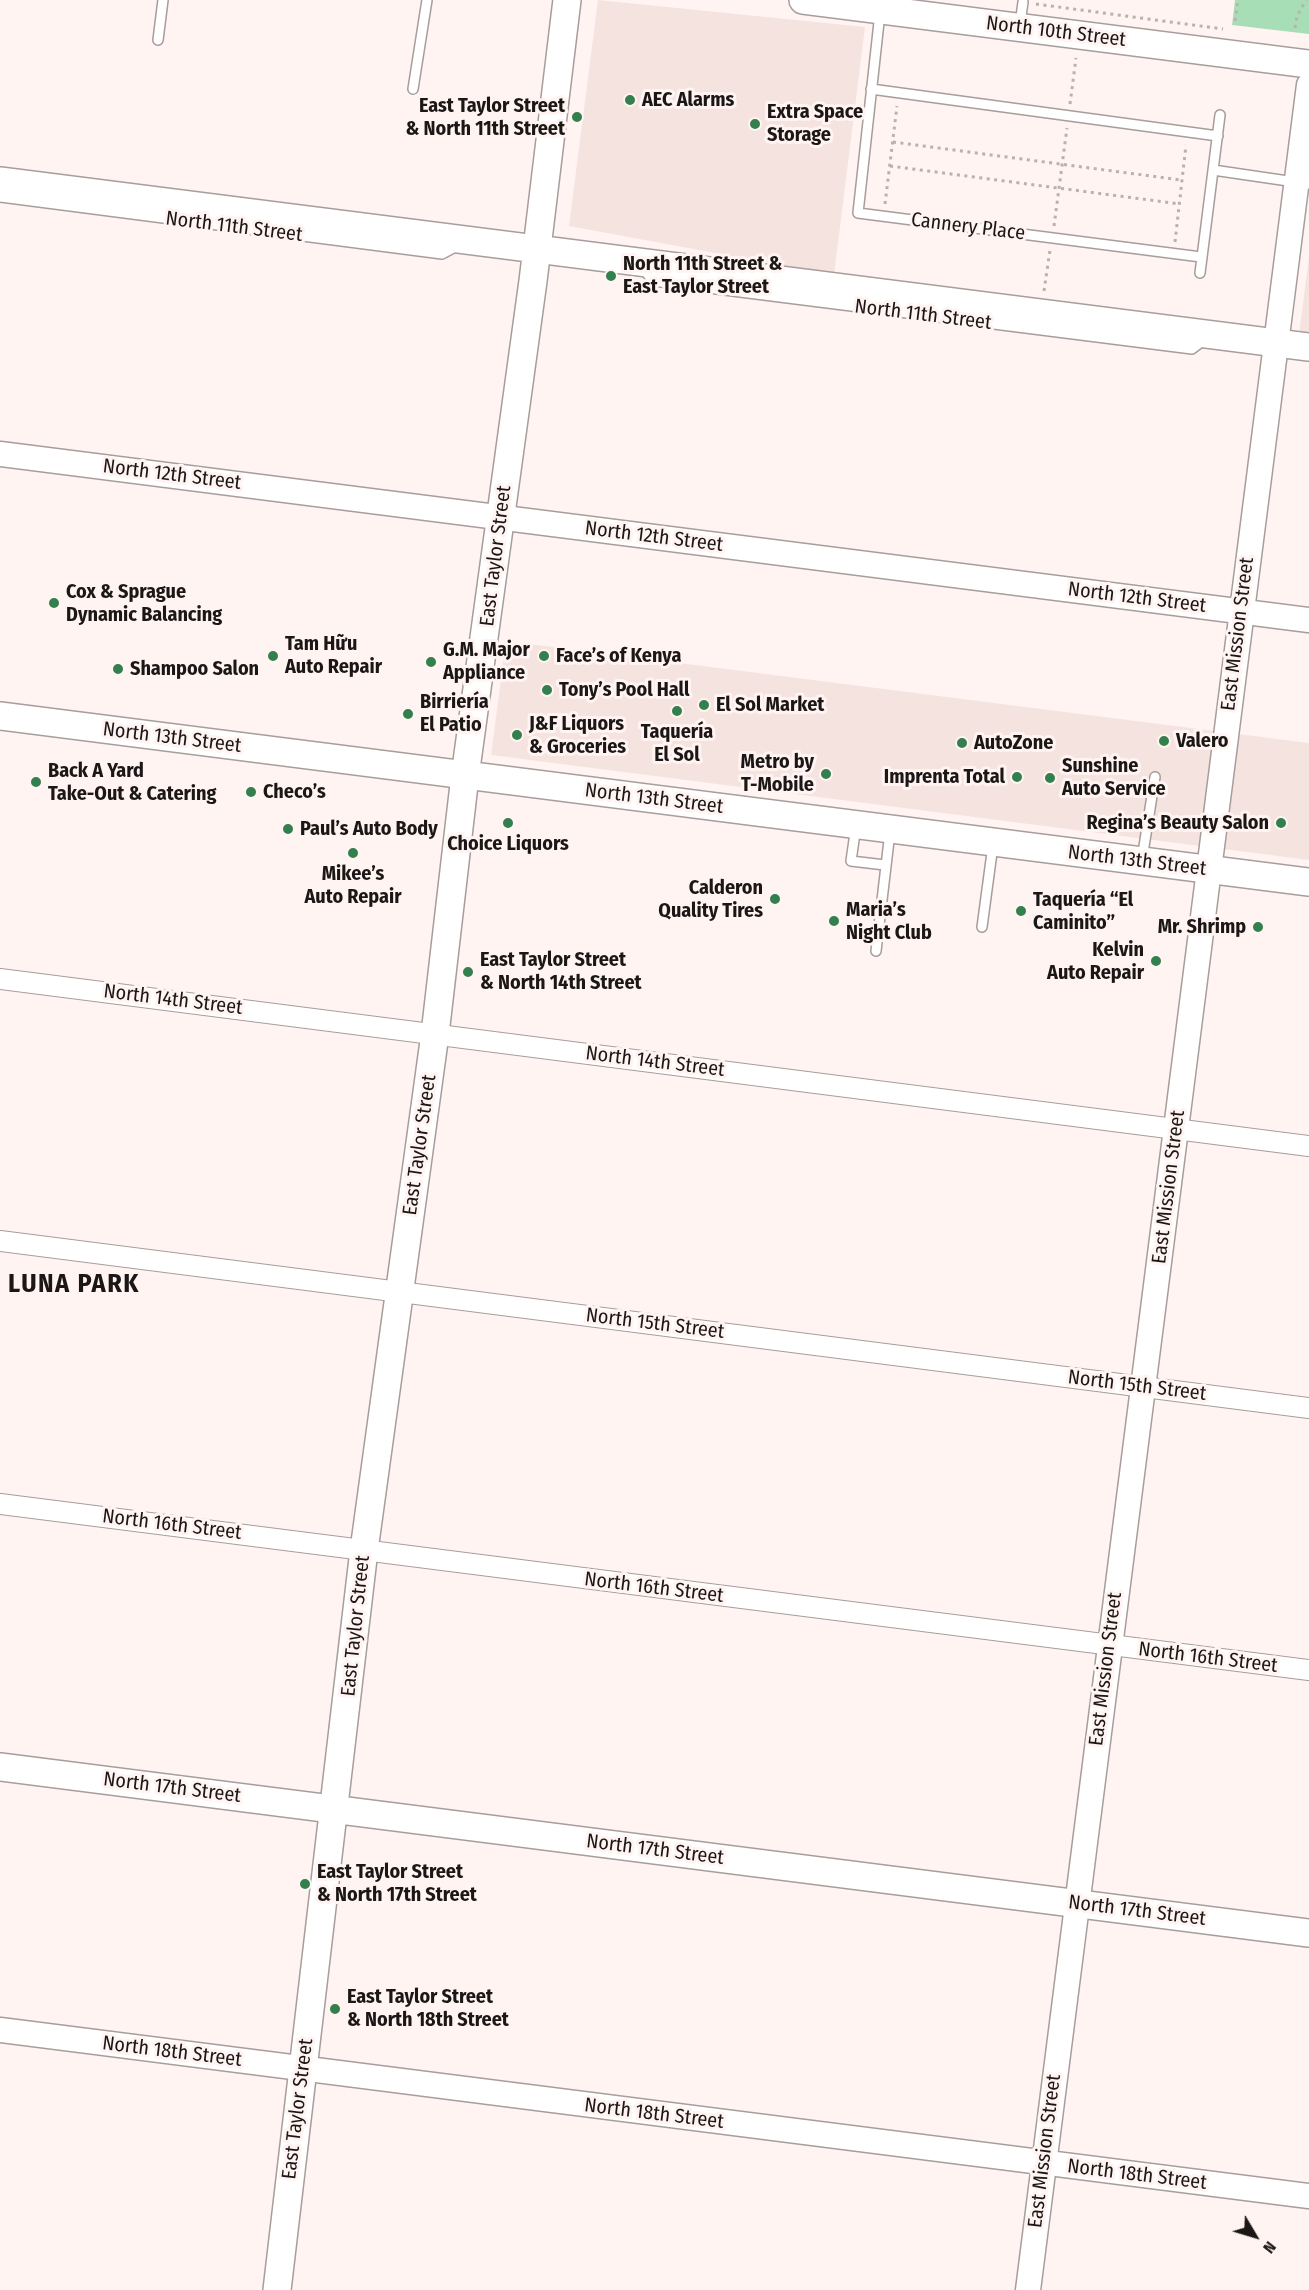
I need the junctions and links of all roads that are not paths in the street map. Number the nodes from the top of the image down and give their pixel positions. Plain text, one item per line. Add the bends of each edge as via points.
1 (163, 0) edge
2 (427, 0) edge
3 (567, 0) edge
4 (803, 0) edge
5 (880, 10) junction
6 (158, 40) dead end
7 (1309, 64) edge
8 (1309, 85) edge
9 (413, 89) dead end
10 (871, 89) junction
11 (1220, 115) dead end
12 (1307, 123) edge
13 (1218, 136) junction
14 (1213, 170) junction
15 (0, 181) edge
16 (1303, 183) edge
17 (0, 197) edge
18 (465, 241) junction
19 (537, 250) junction
20 (1201, 257) junction
21 (1200, 273) dead end
22 (1277, 342) junction
23 (1309, 347) edge
24 (0, 454) edge
25 (500, 518) junction
26 (1241, 611) junction
27 (1309, 620) edge
28 (0, 716) edge
29 (465, 776) junction
30 (1155, 777) dead end
31 (856, 825) junction
32 (891, 829) junction
33 (994, 843) junction
34 (1142, 861) junction
35 (885, 865) junction
36 (1209, 870) junction
37 (1309, 882) edge
38 (982, 927) dead end
39 (876, 951) dead end
40 (0, 979) edge
41 (435, 1034) junction
42 (1176, 1130) junction
43 (1309, 1146) edge
44 (0, 1241) edge
45 (400, 1291) junction
46 (1143, 1387) junction
47 (1309, 1408) edge
48 (0, 1504) edge
49 (364, 1550) junction
50 (1109, 1646) junction
51 (1309, 1670) edge
52 (0, 1767) edge
53 (333, 1809) junction
54 (1077, 1904) junction
55 (1309, 1934) edge
56 (0, 2030) edge
57 (303, 2069) junction
58 (1043, 2163) junction
59 (1309, 2196) edge
60 (277, 2290) edge
61 (1028, 2290) edge

1 - 6 lane
2 - 9 lane
3 - 19 main road, East Taylor Street
4 - 5 main road, North 10th Street
5 - 7 main road, North 10th Street via 1022,15
5 - 10 lane, Cannery Place
8 - 12 street, East Mission Street
10 - 13 lane
10 - 20 lane, Cannery Place via 858,213
11 - 13 lane
12 - 16 street, East Mission Street
13 - 14 lane
14 - 16 lane
14 - 20 lane
15 - 18 main road, North 11th Street
16 - 22 street, East Mission Street
17 - 18 lane, North 11th Street via 442,254
18 - 19 main road, North 11th Street
19 - 22 main road, North 11th Street
19 - 25 main road, East Taylor Street
20 - 21 lane
22 - 23 main road, North 11th Street
22 - 26 street, East Mission Street
24 - 25 street, North 12th Street
25 - 26 street, North 12th Street
25 - 29 main road, East Taylor Street
26 - 27 street, North 12th Street
26 - 36 street, East Mission Street
28 - 29 main road, North 13th Street
29 - 31 main road, North 13th Street
29 - 41 main road, East Taylor Street
30 - 34 lane
31 - 32 main road, North 13th Street
31 - 35 lane via 851,861
32 - 33 main road, North 13th Street
32 - 35 lane
33 - 34 main road, North 13th Street
33 - 38 lane
34 - 36 main road, North 13th Street
35 - 39 lane
36 - 37 main road, North 13th Street
36 - 42 street, East Mission Street
40 - 41 street, North 14th Street
41 - 42 street, North 14th Street
41 - 45 main road, East Taylor Street
42 - 43 street, North 14th Street
42 - 46 street, East Mission Street
44 - 45 street, North 15th Street
45 - 46 street, North 15th Street
45 - 49 main road, East Taylor Street
46 - 47 street, North 15th Street
46 - 50 street, East Mission Street
48 - 49 street, North 16th Street
49 - 50 street, North 16th Street
49 - 53 main road, East Taylor Street
50 - 51 street, North 16th Street
50 - 54 street, East Mission Street
52 - 53 main road, North 17th Street
53 - 54 main road, North 17th Street
53 - 57 main road, East Taylor Street
54 - 55 main road, North 17th Street
54 - 58 street, East Mission Street
56 - 57 street, North 18th Street
57 - 58 street, North 18th Street
57 - 60 main road, East Taylor Street
58 - 59 street, North 18th Street
58 - 61 street, East Mission Street

